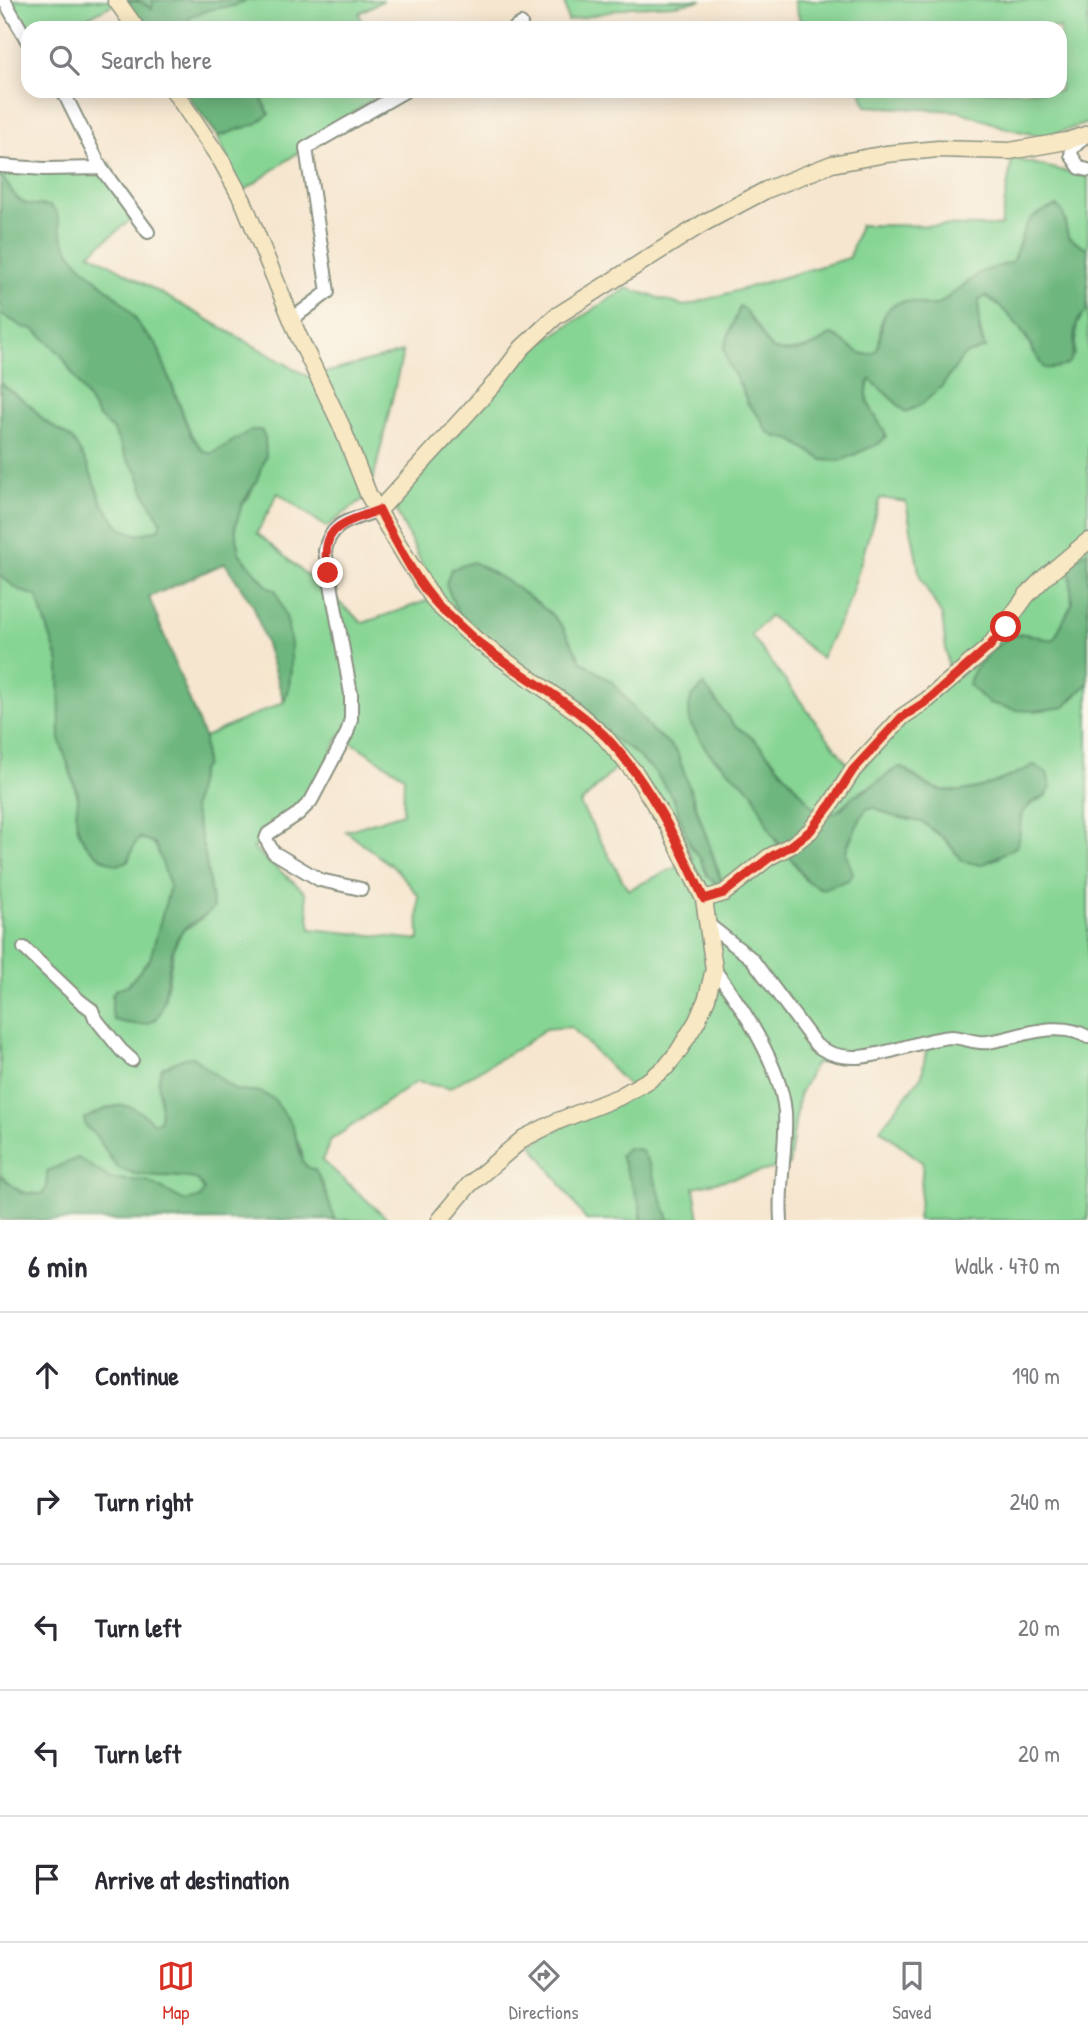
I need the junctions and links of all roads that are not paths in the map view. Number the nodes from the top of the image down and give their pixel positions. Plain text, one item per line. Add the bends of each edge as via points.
1 (4, 0) edge
2 (116, 0) edge
3 (131, 21) edge
4 (21, 30) edge
5 (66, 98) edge
6 (179, 98) edge
7 (393, 98) edge
8 (1088, 134) edge
9 (0, 166) edge
10 (101, 168) junction
11 (1088, 170) edge
12 (148, 232) dead end
13 (292, 319) junction
14 (379, 510) junction
15 (1088, 541) edge
16 (361, 889) dead end
17 (704, 899) junction
18 (709, 925) junction
19 (24, 948) dead end
20 (714, 969) junction
21 (1088, 1037) edge
22 (132, 1059) dead end
23 (440, 1220) edge
24 (781, 1220) edge

1 - 4 street
2 - 3 street
5 - 10 street
6 - 13 street via 243,201
7 - 13 street via 306,148 328,292
8 - 11 street via 1071,155 1080,168
8 - 14 street via 1010,151 938,149 832,164 712,218 555,317
9 - 10 street
10 - 12 street
13 - 14 street
14 - 16 street via 339,525 328,537 325,551 352,705 346,733 311,801 266,839 273,852 320,880
14 - 17 street via 437,604 475,639 584,718 636,774
15 - 17 street via 1027,595 989,647 902,717 853,770 810,831 724,893
17 - 18 street
18 - 20 street
18 - 21 street via 752,960 816,1045 827,1053 858,1057 934,1039 955,1037 984,1043 1054,1028
19 - 22 street via 92,1010
20 - 23 street via 697,1021 666,1067 619,1097 524,1138 469,1185
20 - 24 street via 751,1027 783,1095

